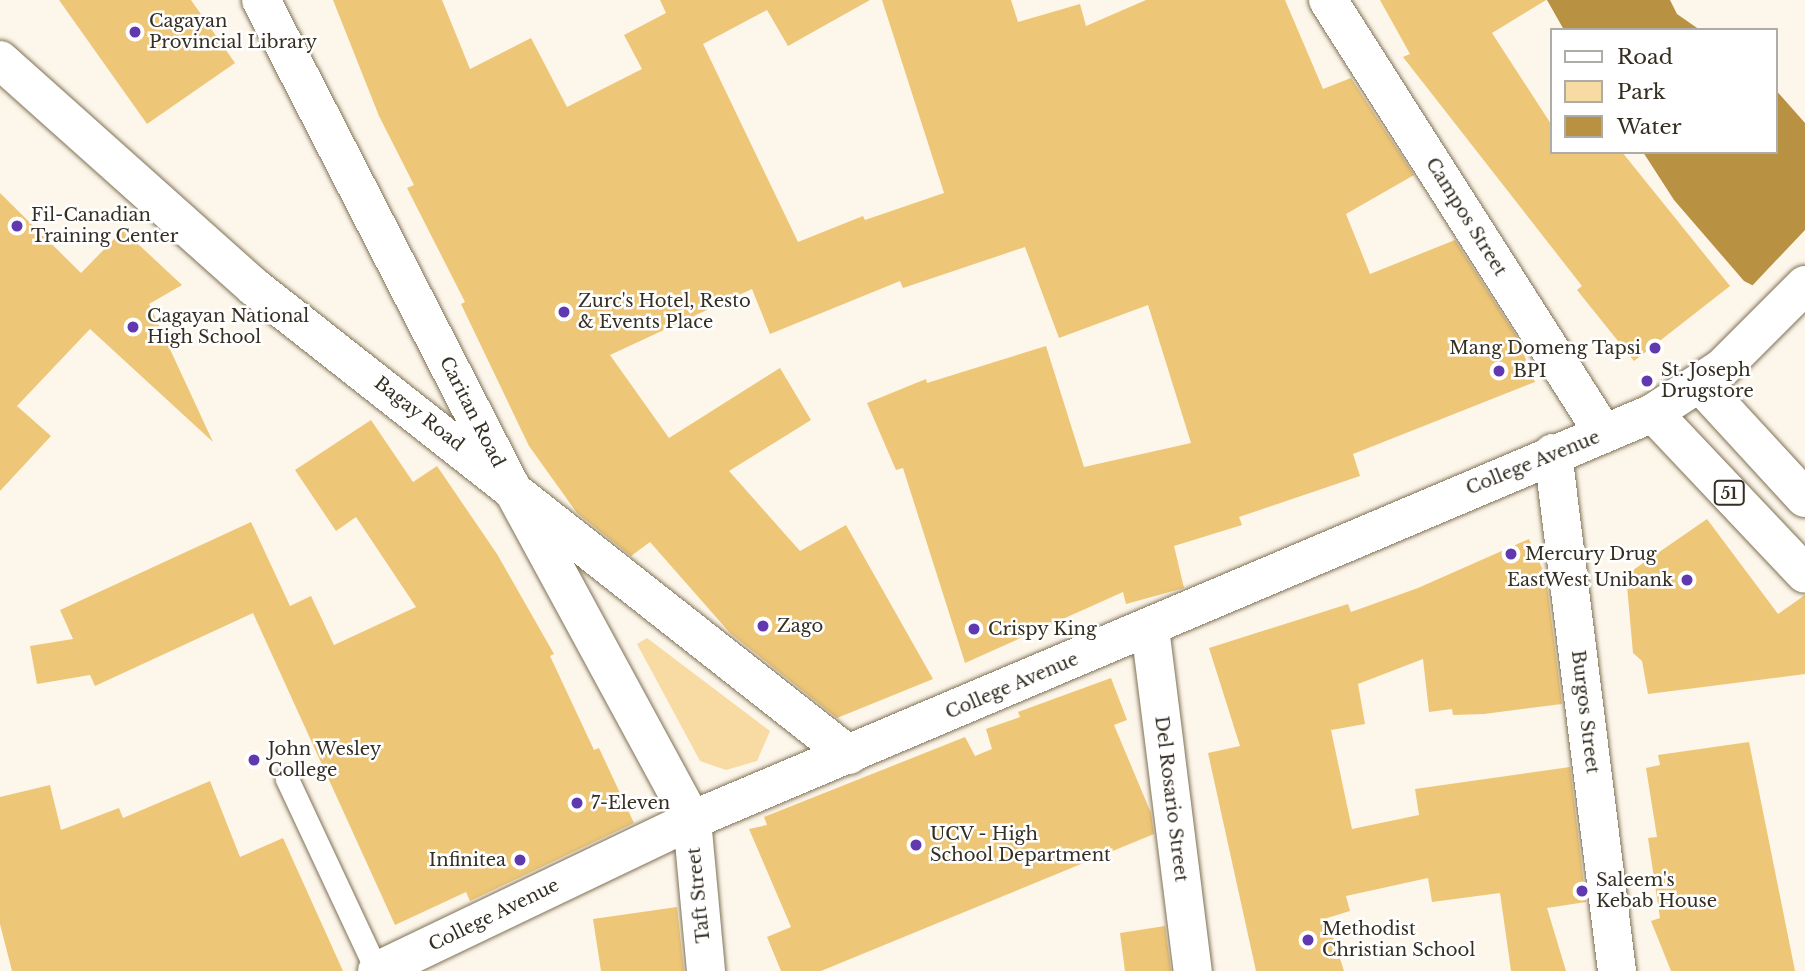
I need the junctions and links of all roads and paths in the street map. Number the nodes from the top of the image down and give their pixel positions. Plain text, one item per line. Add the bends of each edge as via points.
1 (261, 0) edge
2 (1328, 0) edge
3 (0, 60) edge
4 (1805, 285) edge
5 (1700, 384) junction
6 (1653, 413) junction
7 (1604, 434) junction
8 (1553, 453) junction
9 (510, 485) junction
10 (1805, 498) edge
11 (1805, 574) edge
12 (1150, 628) junction
13 (849, 755) junction
14 (287, 779) dead end
15 (692, 820) junction
16 (377, 971) edge
17 (706, 971) edge
18 (1193, 971) edge
19 (1617, 971) edge

1 - 9 main road, Caritan Road
2 - 7 main road, Campos Street
3 - 9 main road, Bagay Road via 254,287
4 - 5 main road, College Avenue via 1750,342
5 - 6 main road, College Avenue
5 - 10 main road
6 - 7 main road, College Avenue
6 - 11 main road, 51
7 - 8 main road, College Avenue
8 - 12 main road, College Avenue
8 - 19 main road, Burgos Street
9 - 13 main road, Bagay Road
9 - 15 main road, Caritan Road
12 - 13 main road, College Avenue
12 - 18 main road, Del Rosario Street
13 - 15 main road, College Avenue
14 - 16 lane
15 - 16 main road, College Avenue
15 - 17 main road, Taft Street

